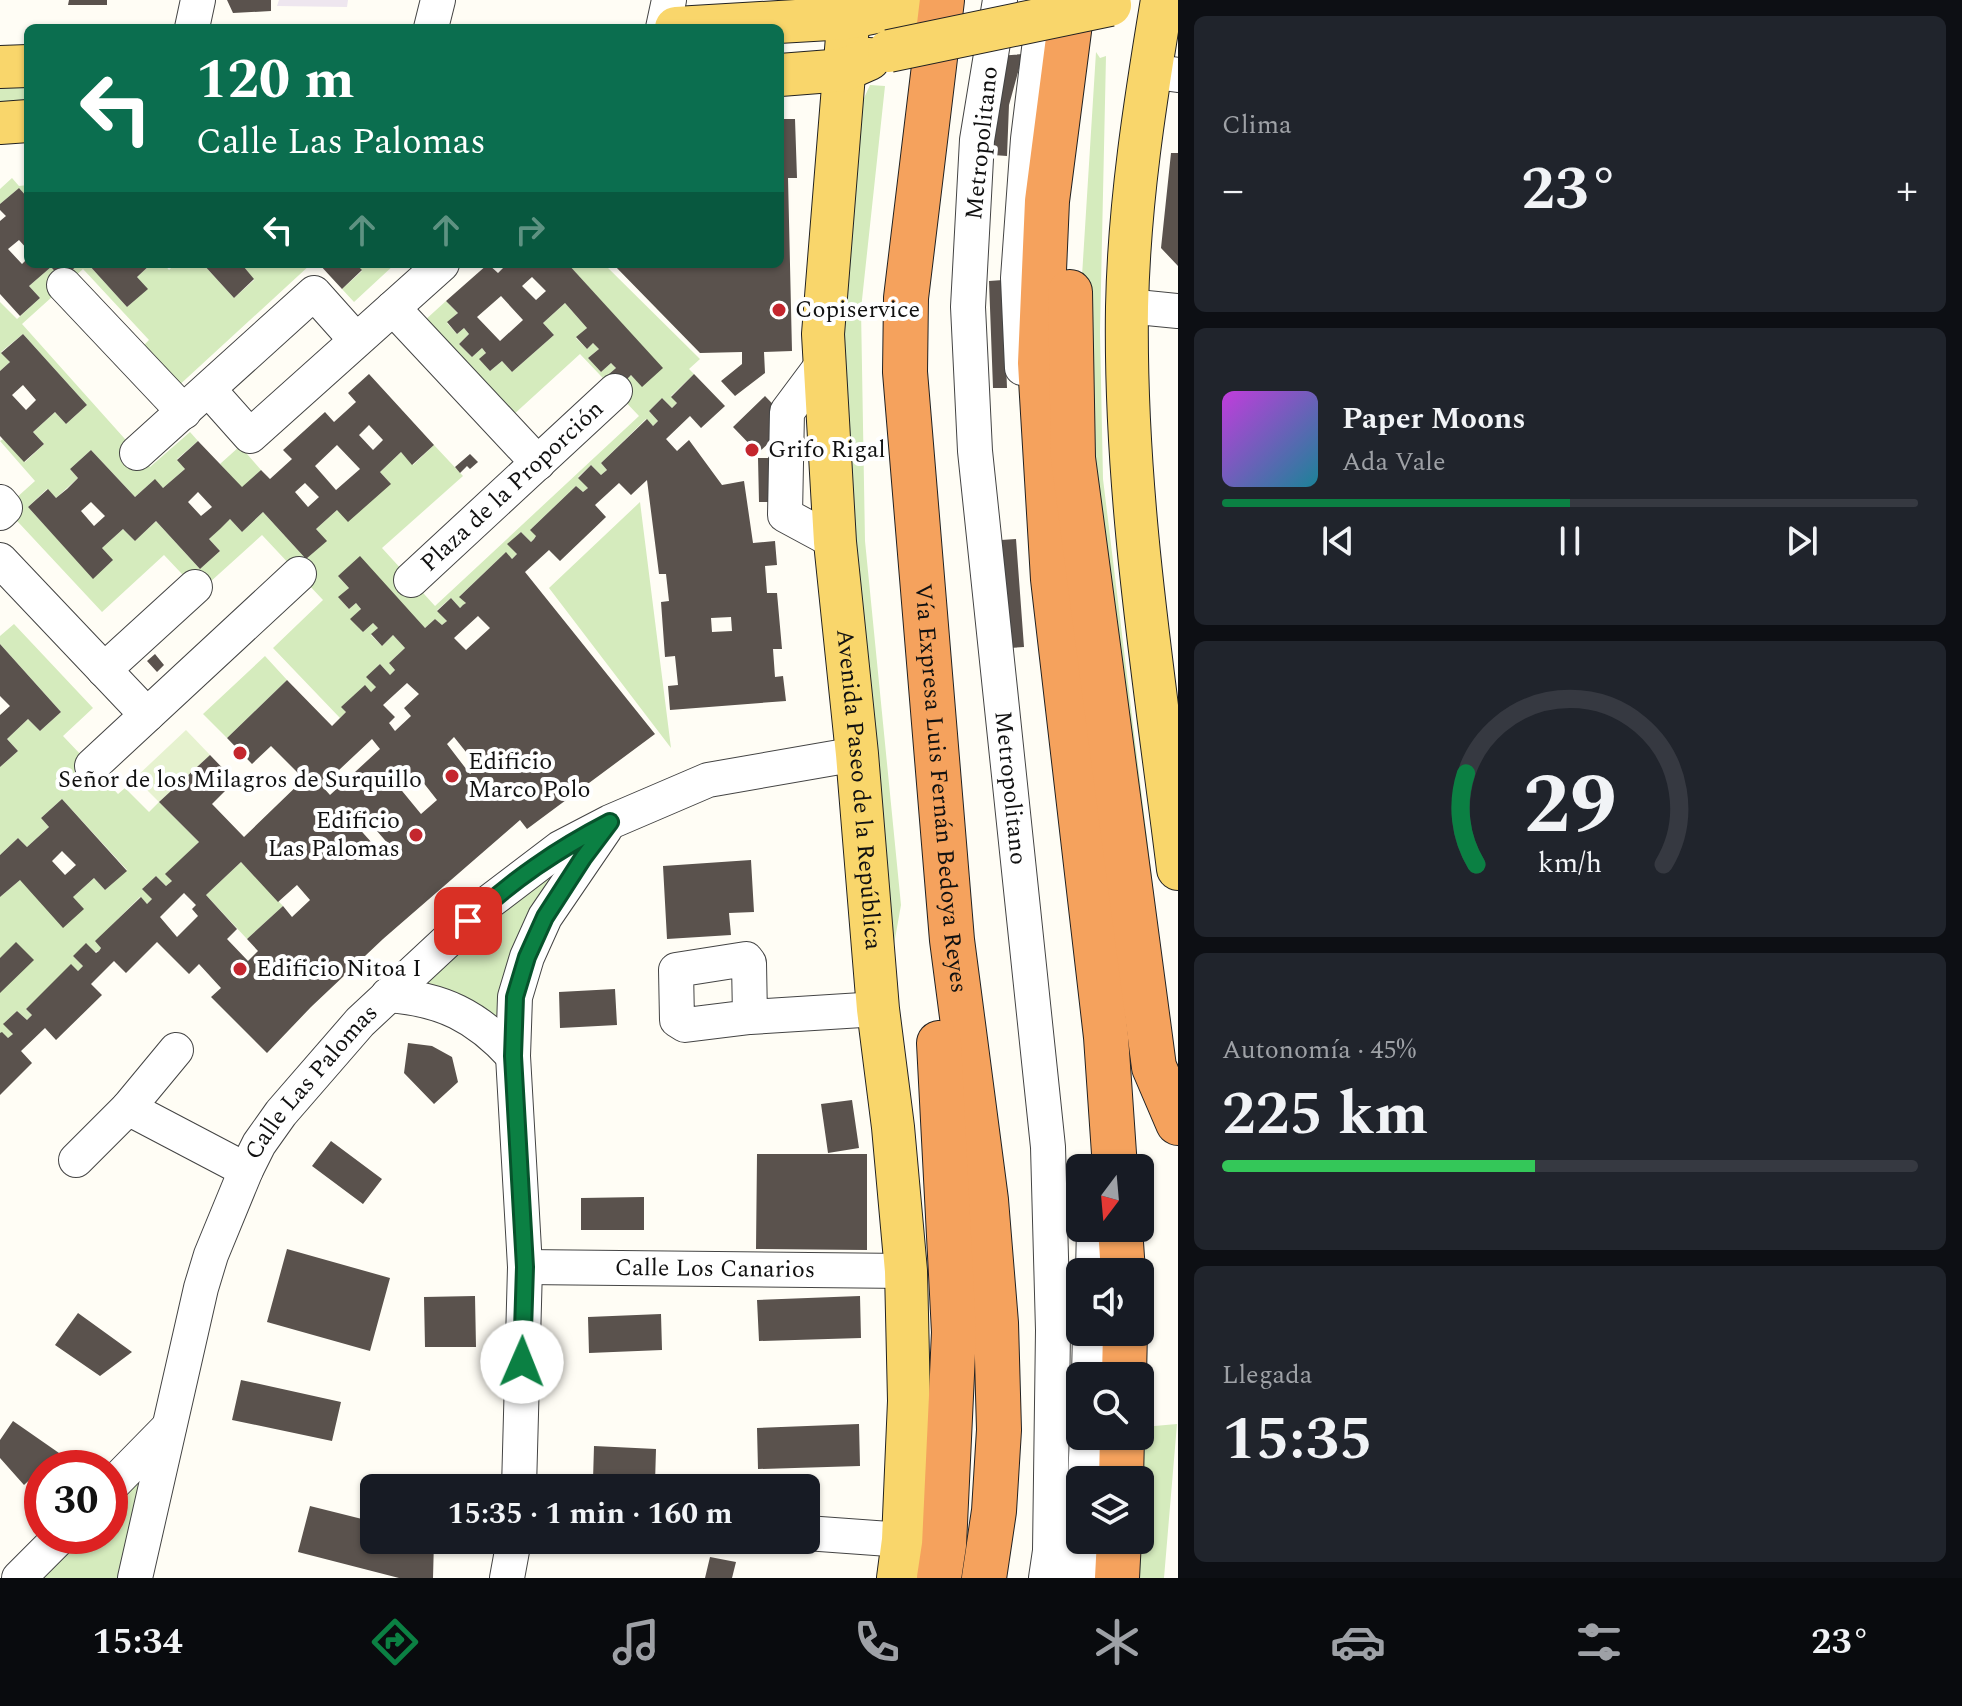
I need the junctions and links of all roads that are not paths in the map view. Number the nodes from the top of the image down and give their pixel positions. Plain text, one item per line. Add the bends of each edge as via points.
1 (198, 0) edge
2 (438, 0) edge
3 (669, 0) edge
4 (935, 0) edge
5 (942, 0) edge
6 (1000, 0) edge
7 (1045, 0) edge
8 (1162, 0) edge
9 (1102, 2) edge
10 (862, 9) edge
11 (193, 24) edge
12 (432, 24) edge
13 (664, 24) edge
14 (715, 24) edge
15 (24, 66) edge
16 (0, 67) edge
17 (844, 70) junction
18 (1164, 73) edge
19 (784, 75) edge
20 (24, 121) edge
21 (0, 123) edge
22 (1056, 136) junction
23 (438, 268) edge
24 (64, 285) dead end
25 (1127, 306) junction
26 (393, 308) junction
27 (1178, 311) edge
28 (356, 340) junction
29 (825, 361) junction
30 (615, 391) dead end
31 (196, 401) junction
32 (137, 453) dead end
33 (538, 463) junction
34 (0, 502) edge
35 (0, 513) edge
36 (835, 542) junction
37 (0, 560) edge
38 (299, 574) dead end
39 (411, 580) dead end
40 (195, 587) dead end
41 (104, 670) junction
42 (147, 715) junction
43 (857, 754) junction
44 (92, 766) dead end
45 (610, 822) junction
46 (944, 857) junction
47 (1178, 869) edge
48 (388, 995) junction
49 (878, 1009) junction
50 (750, 1017) dead end
51 (176, 1050) dead end
52 (513, 1056) junction
53 (128, 1108) junction
54 (1178, 1123) edge
55 (1096, 1154) edge
56 (1114, 1154) edge
57 (76, 1160) dead end
58 (246, 1170) junction
59 (525, 1267) junction
60 (906, 1271) junction
61 (169, 1427) junction
62 (128, 1469) edge
63 (519, 1474) edge
64 (820, 1537) edge
65 (43, 1554) edge
66 (511, 1554) edge
67 (1082, 1554) edge
68 (1118, 1554) edge
69 (901, 1559) edge
70 (19, 1578) edge
71 (135, 1578) edge
72 (507, 1578) edge
73 (939, 1578) edge
74 (984, 1578) edge
75 (1046, 1578) edge
76 (1079, 1578) edge
77 (1117, 1578) edge

1 - 11 street
2 - 12 street
3 - 13 street
4 - 10 main road
5 - 46 highway, Vía Expresa Luis Fernán Bedoya Reyes via 906,298 905,372
6 - 75 street, Metropolitano via 977,140 968,307 975,451 1048,1147 1053,1330
7 - 55 street, Metropolitano via 1028,139 1019,309 1039,645 1075,897
8 - 18 main road
9 - 17 main road, bridge via 889,51
9 - 22 highway
10 - 14 main road
10 - 17 main road, Avenida Paseo de la República
15 - 16 main road
17 - 19 main road
17 - 29 main road, Avenida Paseo de la República
18 - 25 main road via 1133,194
20 - 21 main road
22 - 54 highway via 1070,290 1073,458 1154,1067
22 - 56 highway via 1047,201 1041,379 1053,579 1106,1037
23 - 26 street
24 - 31 street
25 - 27 street
25 - 47 main road via 1135,518
26 - 28 street
26 - 33 street
28 - 31 street via 250,436
28 - 31 street via 314,293
29 - 36 main road, Avenida Paseo de la República
29 - 36 street via 787,412 785,515
30 - 33 street, Plaza de la Proporción
31 - 32 street
33 - 39 street, Plaza de la Proporción
34 - 35 street via 5,508
36 - 43 main road, Avenida Paseo de la República
37 - 41 street
38 - 42 street
40 - 41 street
41 - 42 street
42 - 44 street
43 - 45 street, Calle Las Palomas via 708,780
43 - 49 main road, Avenida Paseo de la República
45 - 48 street, Calle Las Palomas via 532,867
45 - 52 street via 536,935 515,997
46 - 73 highway via 937,1010 954,1332
46 - 74 highway, Vía Expresa Luis Fernán Bedoya Reyes via 996,1323 999,1430
48 - 52 street via 426,999 459,1012
48 - 58 street, Calle Las Palomas via 301,1088
49 - 50 street
49 - 60 main road, Avenida Paseo de la República
51 - 53 street
52 - 59 street
53 - 57 street
53 - 58 street
58 - 61 street, Calle Las Palomas via 201,1288
59 - 60 street, Calle Los Canarios
59 - 63 street
60 - 69 main road, Avenida Paseo de la República via 909,1401
61 - 62 street
61 - 71 street, Calle Las Palomas
64 - 69 street
65 - 70 street
66 - 72 street
67 - 76 street
68 - 77 highway

